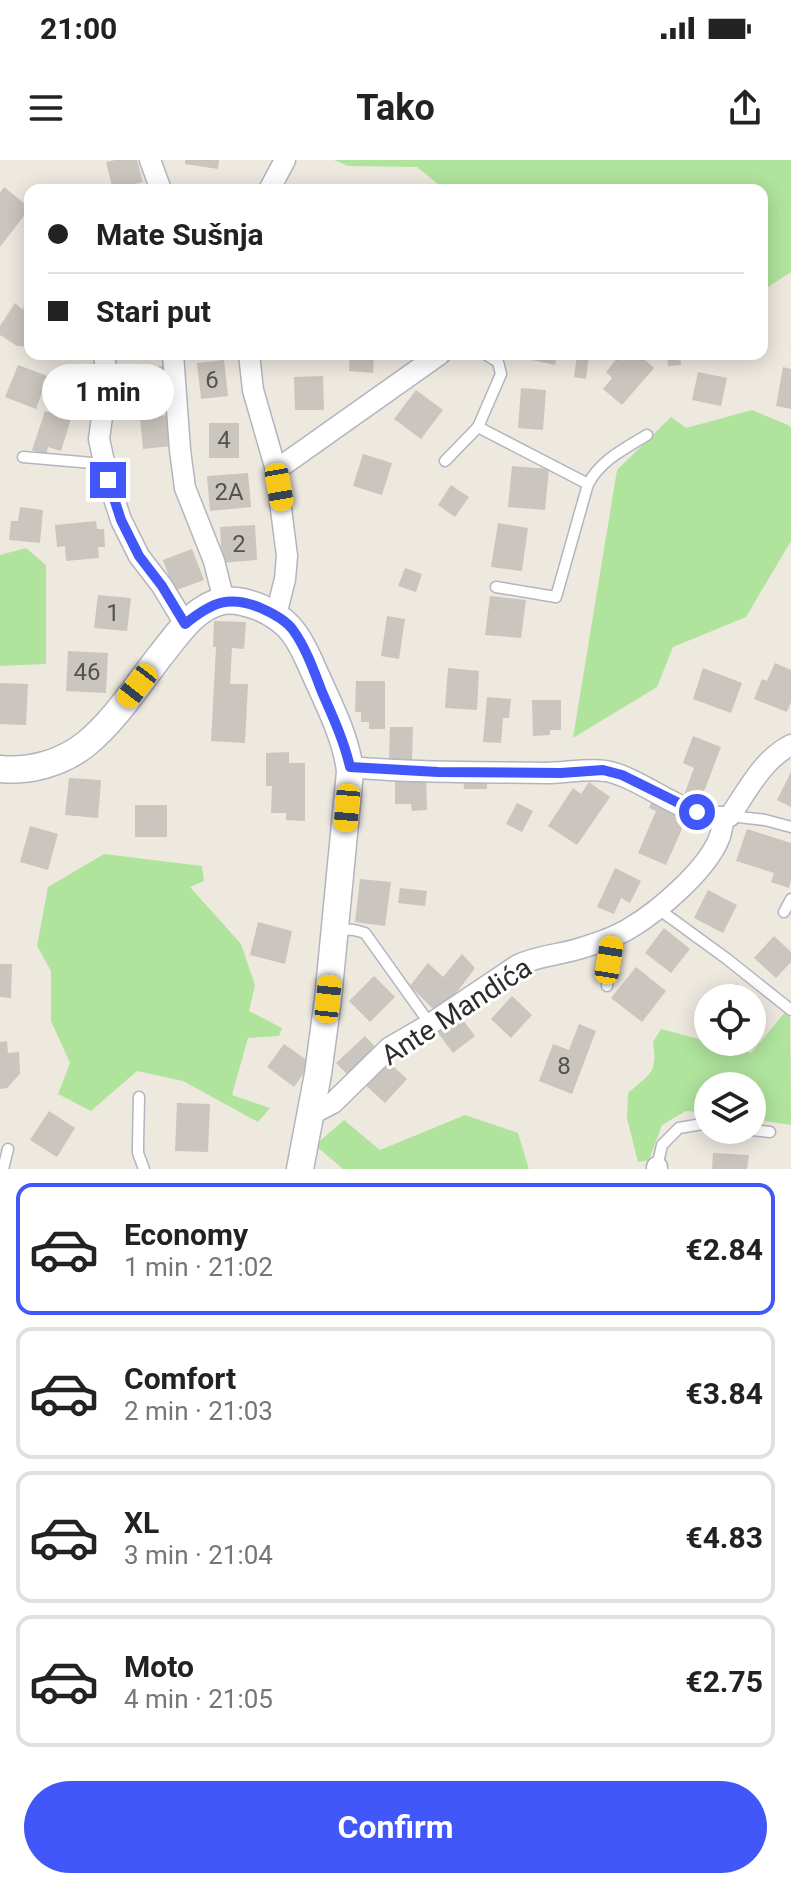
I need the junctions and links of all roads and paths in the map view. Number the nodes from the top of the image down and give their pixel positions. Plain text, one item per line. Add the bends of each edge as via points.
1 (150, 160) edge
2 (285, 160) edge
3 (159, 184) edge
4 (272, 184) edge
5 (105, 360) edge
6 (173, 360) edge
7 (250, 360) edge
8 (432, 360) edge
9 (495, 360) edge
10 (478, 427) junction
11 (647, 435) dead end
12 (23, 457) dead end
13 (445, 461) dead end
14 (104, 464) junction
15 (276, 470) junction
16 (588, 484) junction
17 (496, 587) dead end
18 (224, 601) junction
19 (276, 615) junction
20 (185, 624) junction
21 (791, 745) edge
22 (350, 767) junction
23 (0, 769) edge
24 (727, 817) junction
25 (791, 827) edge
26 (791, 899) edge
27 (657, 908) junction
28 (784, 912) dead end
29 (335, 929) junction
30 (612, 937) junction
31 (607, 986) dead end
32 (791, 1010) edge
33 (430, 1024) junction
34 (139, 1097) dead end
35 (310, 1115) junction
36 (694, 1125) edge
37 (766, 1132) edge
38 (770, 1132) dead end
39 (8, 1149) dead end
40 (657, 1168) edge
41 (3, 1169) edge
42 (144, 1169) edge
43 (300, 1169) edge

1 - 3 street
2 - 4 street
5 - 14 street via 99,439
6 - 18 street via 185,488
7 - 15 street
8 - 15 street
9 - 10 lane via 501,374
10 - 13 lane
10 - 16 lane
11 - 16 lane via 611,457
12 - 14 lane
14 - 20 street via 121,520 139,556
15 - 19 street via 287,556
16 - 17 lane via 556,597
18 - 19 street via 241,601
18 - 20 street
19 - 22 street via 302,646
20 - 23 street via 84,746 31,769
21 - 24 street, Ante Mandića via 757,774
22 - 24 street via 603,770 697,812
22 - 29 street
24 - 25 lane
24 - 27 street, Ante Mandića via 700,869
26 - 28 lane
27 - 30 street, Ante Mandića
27 - 32 lane
29 - 33 lane via 365,933
29 - 35 street
30 - 31 lane
30 - 33 street, Ante Mandića via 518,965
33 - 35 street, Ante Mandića via 389,1048 333,1103
34 - 42 lane via 138,1153
35 - 43 street
36 - 40 lane via 679,1128 662,1145
37 - 38 lane
39 - 41 lane

